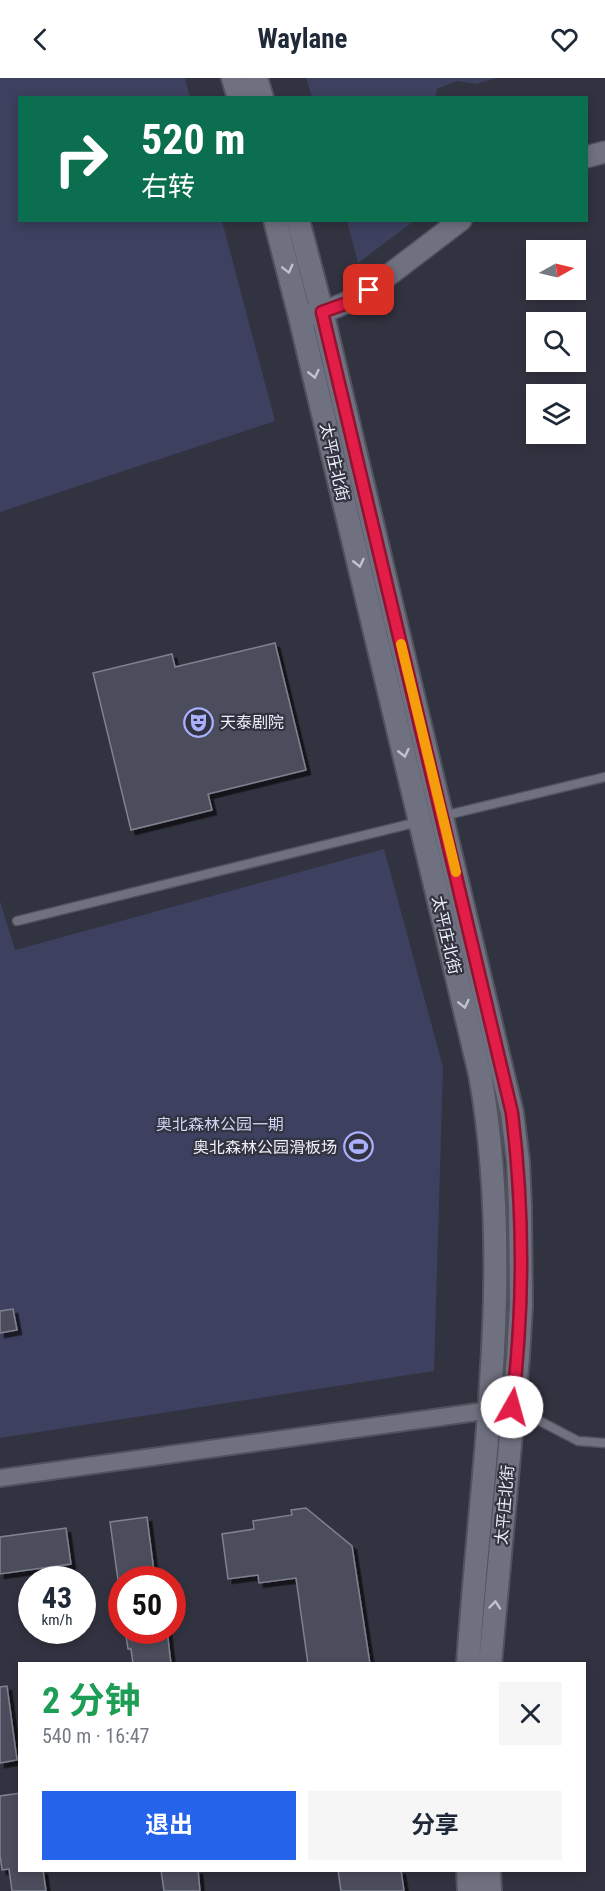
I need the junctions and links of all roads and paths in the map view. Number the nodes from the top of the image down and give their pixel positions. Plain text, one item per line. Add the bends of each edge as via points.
1 (233, 78) edge
2 (256, 78) edge
3 (238, 96) edge
4 (261, 96) edge
5 (605, 152) edge
6 (588, 156) edge
7 (276, 222) edge
8 (298, 222) edge
9 (458, 222) edge
10 (311, 314) junction
11 (605, 777) edge
12 (442, 816) junction
13 (420, 822) junction
14 (17, 921) dead end
15 (512, 1407) junction
16 (489, 1410) junction
17 (605, 1443) edge
18 (0, 1478) edge
19 (468, 1662) edge
20 (490, 1662) edge
21 (468, 1872) edge
22 (489, 1872) edge
23 (469, 1891) edge
24 (490, 1891) edge

1 - 3 main road
2 - 4 main road
5 - 6 street
7 -> 10 main road, 太平庄北街
8 - 10 main road, 太平庄北街
9 - 10 street via 360,297
10 - 12 main road, 太平庄北街
10 -> 13 main road, 太平庄北街
11 - 12 lane
12 - 13 lane
12 - 15 main road, 太平庄北街 via 501,1064 518,1161 522,1252
13 - 14 lane
13 -> 16 main road, 太平庄北街 via 488,1116 496,1240
15 - 16 street
15 - 17 lane via 578,1441
20 -> 15 main road, 太平庄北街
16 - 18 street
16 - 19 main road, 太平庄北街
21 - 23 main road
22 - 24 main road

